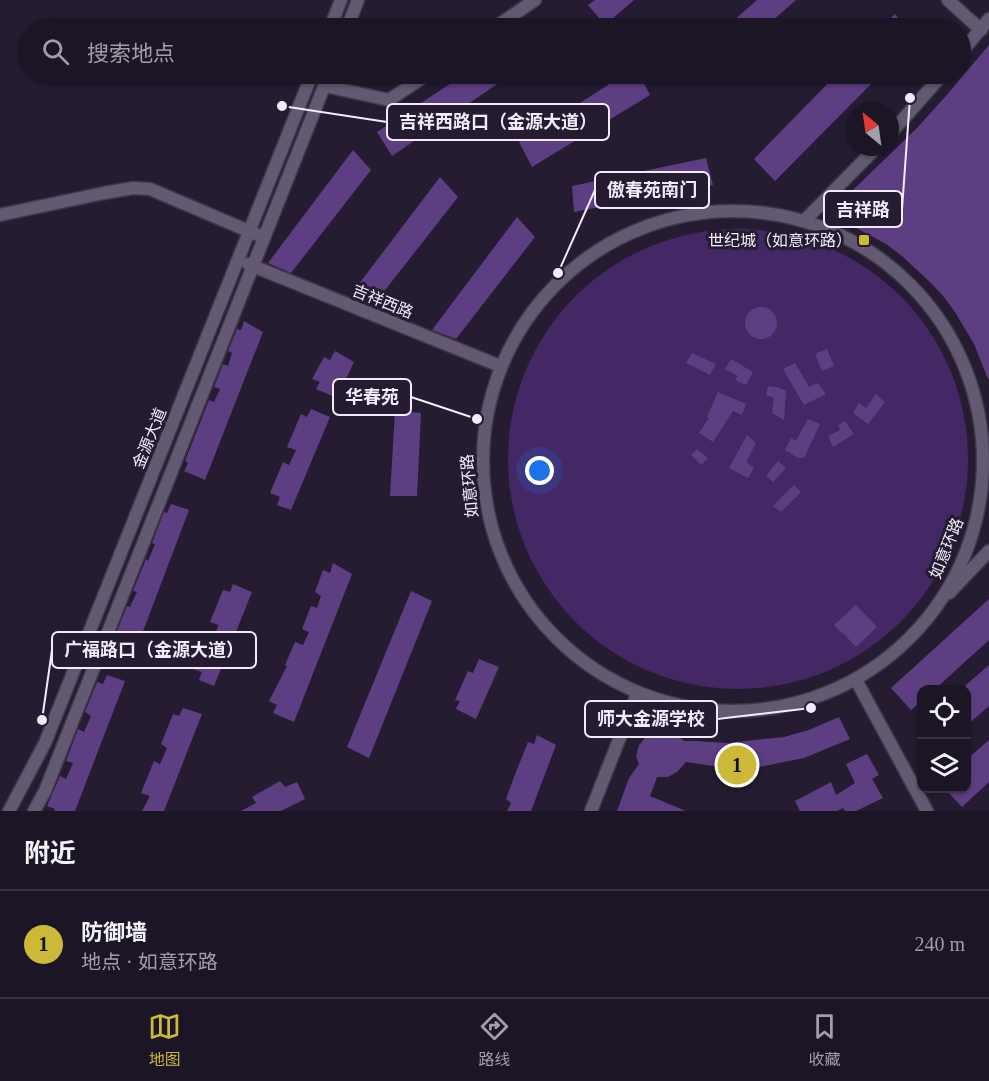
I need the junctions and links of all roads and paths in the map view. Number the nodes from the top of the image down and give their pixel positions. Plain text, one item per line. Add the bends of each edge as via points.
1 (341, 0) edge
2 (358, 0) edge
3 (535, 0) edge
4 (948, 0) edge
5 (334, 18) edge
6 (351, 18) edge
7 (509, 18) edge
8 (968, 18) edge
9 (989, 20) edge
10 (971, 21) edge
11 (981, 30) junction
12 (971, 41) edge
13 (308, 84) edge
14 (325, 84) edge
15 (339, 84) edge
16 (413, 84) edge
17 (934, 84) edge
18 (899, 124) edge
19 (868, 156) edge
20 (0, 215) edge
21 (805, 220) junction
22 (250, 232) junction
23 (264, 238) junction
24 (239, 260) junction
25 (253, 266) junction
26 (500, 366) junction
27 (978, 416) junction
28 (989, 430) edge
29 (989, 550) edge
30 (942, 600) junction
31 (856, 680) junction
32 (637, 694) junction
33 (9, 811) edge
34 (34, 811) edge
35 (591, 811) edge
36 (927, 811) edge

1 - 5 street
2 - 6 street
3 - 7 street
4 - 8 street
9 - 11 street
10 - 11 street
11 - 12 street
13 - 22 street, 金源大道
14 - 23 street, 金源大道
15 - 16 street via 389,100
17 - 18 street
19 - 21 street
20 - 22 street via 104,193 150,189
21 - 26 street, 如意环路 via 732,210 659,221 593,253 538,303
21 - 27 street, 如意环路 via 876,254 933,307 970,375
22 - 23 street
22 - 24 street, 金源大道
23 - 25 street, 金源大道
24 - 25 street, 吉祥西路
24 - 33 street, 金源大道 via 45,742
25 - 26 street, 吉祥西路
25 - 34 street, 金源大道
26 - 32 street, 如意环路 via 482,442 488,521 518,594 570,653
27 - 28 street
27 - 30 street, 如意环路 via 985,452 975,530
29 - 30 street
30 - 31 street, 如意环路 via 902,647
31 - 32 street, 如意环路 via 782,707 709,711
31 - 36 street
32 - 35 street

